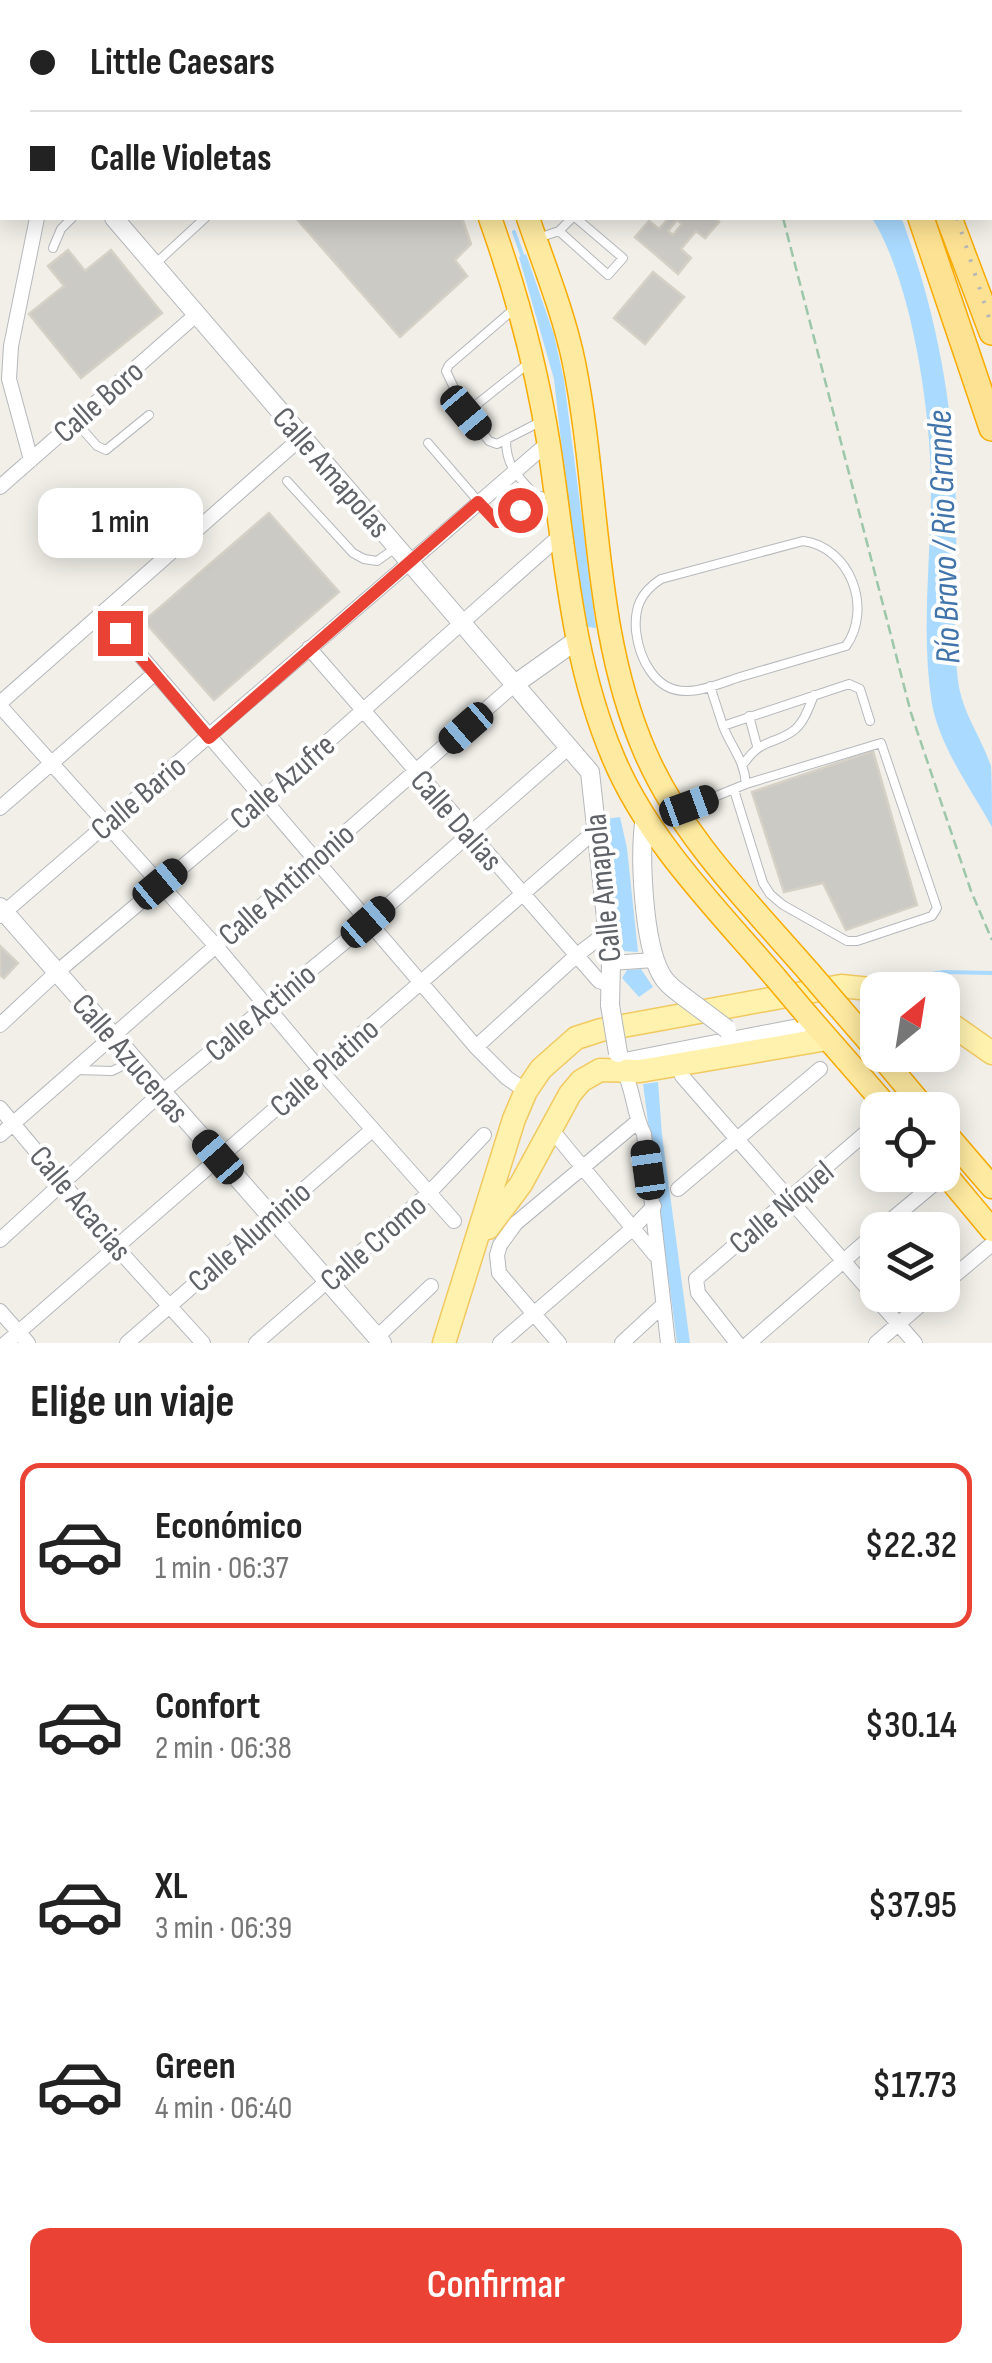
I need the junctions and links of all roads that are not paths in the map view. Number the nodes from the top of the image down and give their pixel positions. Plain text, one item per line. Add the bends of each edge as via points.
1 (38, 220) edge
2 (70, 220) edge
3 (116, 220) edge
4 (203, 220) edge
5 (493, 220) edge
6 (572, 220) edge
7 (576, 220) edge
8 (922, 220) edge
9 (950, 220) edge
10 (559, 231) junction
11 (521, 239) edge
12 (53, 248) dead end
13 (154, 265) junction
14 (518, 306) junction
15 (197, 314) junction
16 (992, 332) edge
17 (530, 362) junction
18 (466, 413) junction
19 (149, 415) dead end
20 (75, 420) junction
21 (992, 428) edge
22 (546, 432) junction
23 (302, 436) junction
24 (506, 441) junction
25 (428, 444) dead end
26 (31, 460) junction
27 (513, 472) junction
28 (286, 481) dead end
29 (0, 487) edge
30 (546, 495) junction
31 (478, 502) junction
32 (561, 535) junction
33 (403, 554) junction
34 (103, 612) junction
35 (463, 624) junction
36 (577, 640) junction
37 (310, 648) junction
38 (154, 674) junction
39 (516, 684) junction
40 (710, 686) junction
41 (624, 695) junction
42 (814, 695) junction
43 (0, 704) edge
44 (364, 710) junction
45 (750, 716) junction
46 (870, 721) dead end
47 (723, 726) junction
48 (209, 738) junction
49 (756, 746) junction
50 (569, 748) junction
51 (614, 760) junction
52 (744, 762) junction
53 (52, 763) junction
54 (416, 772) junction
55 (590, 772) junction
56 (746, 784) junction
57 (734, 790) junction
58 (262, 799) junction
59 (0, 808) edge
60 (678, 812) junction
61 (645, 818) junction
62 (106, 823) junction
63 (469, 834) junction
64 (597, 835) junction
65 (315, 861) junction
66 (160, 884) junction
67 (523, 895) junction
68 (2, 912) edge
69 (368, 922) junction
70 (607, 932) junction
71 (215, 945) junction
72 (576, 955) junction
73 (649, 961) junction
74 (616, 962) junction
75 (56, 972) junction
76 (422, 983) junction
77 (611, 984) junction
78 (860, 986) edge
79 (266, 1007) junction
80 (0, 1026) edge
81 (816, 1026) junction
82 (960, 1031) edge
83 (860, 1032) edge
84 (113, 1036) junction
85 (734, 1041) junction
86 (476, 1047) junction
87 (992, 1053) edge
88 (134, 1061) junction
89 (620, 1061) junction
90 (680, 1064) junction
91 (76, 1070) junction
92 (820, 1070) dead end
93 (320, 1071) junction
94 (894, 1072) edge
95 (526, 1091) junction
96 (162, 1092) junction
97 (874, 1092) edge
98 (911, 1092) edge
99 (0, 1108) edge
100 (637, 1122) junction
101 (14, 1124) junction
102 (372, 1130) junction
103 (551, 1130) junction
104 (0, 1135) edge
105 (484, 1135) dead end
106 (736, 1139) junction
107 (860, 1139) edge
108 (960, 1150) edge
109 (218, 1157) junction
110 (582, 1166) junction
111 (63, 1184) junction
112 (992, 1187) edge
113 (678, 1189) dead end
114 (960, 1191) edge
115 (922, 1192) edge
116 (428, 1194) junction
117 (790, 1200) junction
118 (654, 1206) junction
119 (899, 1212) edge
120 (271, 1217) junction
121 (454, 1221) dead end
122 (632, 1229) junction
123 (992, 1230) edge
124 (480, 1239) junction
125 (0, 1240) edge
126 (992, 1244) edge
127 (860, 1246) edge
128 (116, 1247) junction
129 (655, 1255) junction
130 (842, 1261) junction
131 (960, 1271) edge
132 (328, 1282) junction
133 (432, 1286) dead end
134 (170, 1304) junction
135 (662, 1307) junction
136 (0, 1311) edge
137 (912, 1312) edge
138 (536, 1314) junction
139 (898, 1324) junction
140 (23, 1338) edge
141 (379, 1340) edge
142 (6, 1343) edge
143 (127, 1343) edge
144 (203, 1343) edge
145 (256, 1343) edge
146 (444, 1343) edge
147 (500, 1343) edge
148 (559, 1343) edge
149 (622, 1343) edge
150 (668, 1343) edge
151 (737, 1343) edge
152 (749, 1343) edge
153 (876, 1343) edge
154 (915, 1343) edge

1 - 26 street via 9,379
2 - 12 lane
3 - 13 street, Calle Amapolas
4 - 13 lane
5 - 11 highway
6 - 10 lane
7 - 10 lane via 623,258 608,275
8 - 21 highway
9 - 16 highway
10 - 11 lane
11 - 14 highway
11 - 41 highway via 574,364
13 - 15 street, Calle Amapolas
14 - 17 highway
14 - 18 lane via 448,366
15 - 20 street, Calle Boro
15 - 23 street, Calle Amapolas
17 - 18 lane
17 - 22 highway
18 - 24 lane via 490,441
19 - 20 lane via 106,450
20 - 26 street, Calle Boro
22 - 24 lane
22 - 27 street, Calle Bario
22 - 30 highway
23 - 33 street, Calle Amapolas
23 - 34 street
24 - 27 lane
25 - 31 lane
26 - 29 street, Calle Boro
27 - 30 lane
27 - 31 street, Calle Bario
28 - 33 lane via 354,553 378,561
30 - 31 lane via 504,522
30 - 32 highway
31 - 33 street, Calle Bario
32 - 35 street, Calle Azufre
32 - 36 highway
33 - 35 street, Calle Amapolas
33 - 37 street, Calle Bario
34 - 38 street
34 - 43 street
35 - 39 street, Calle Amapolas
35 - 44 street, Calle Azufre
36 - 39 street, Calle Antimonio
36 - 41 highway via 595,649
36 - 51 highway
37 - 44 street, Calle Dalias
37 - 48 street, Calle Bario
38 - 48 street
38 - 53 street
39 - 50 street, Calle Amapolas
39 - 54 street, Calle Antimonio
40 - 40 lane via 675,690 648,670 636,614 649,587 803,541 836,554 858,603 846,646
40 - 47 lane
41 - 60 highway
42 - 45 lane
42 - 46 lane via 855,685
42 - 49 lane via 792,732
43 - 53 street
44 - 54 street, Calle Dalias
44 - 58 street, Calle Azufre
45 - 47 lane
45 - 49 lane
47 - 52 lane
48 - 58 street
48 - 62 street, Calle Bario
49 - 52 lane
50 - 55 street, Calle Amapolas
50 - 63 street, Calle Actinio
51 - 55 street
51 - 61 highway
52 - 56 lane
53 - 59 street
53 - 62 street
54 - 63 street, Calle Dalias
54 - 65 street, Calle Antimonio
55 - 64 street, Calle Amapola
56 - 57 lane
56 - 57 lane via 881,743 935,912 847,941 783,905 762,883
57 - 60 lane
58 - 65 street
58 - 66 street, Calle Azufre
60 - 83 highway, bridge
61 - 73 street
61 - 81 highway, bridge
62 - 66 street
62 - 68 street, Calle Bario
63 - 67 street, Calle Dalias
63 - 69 street, Calle Actinio
64 - 67 street, Calle Platino
64 - 70 street, Calle Amapola
65 - 69 street
65 - 71 street, Calle Antimonio
66 - 71 street
66 - 75 street, Calle Azufre
67 - 72 street, Calle Dalias
67 - 76 street, Calle Platino
68 - 75 street, Calle Azucenas
69 - 76 street
69 - 79 street, Calle Actinio
70 - 72 street
70 - 74 street, Calle Amapola
71 - 79 street
71 - 84 street, Calle Antimonio
72 - 77 street, Calle Dalias via 599,981
72 - 86 street
73 - 74 street
73 - 85 street, bridge
74 - 77 street, Calle Amapola
75 - 80 street, Calle Azufre
75 - 84 street, Calle Azucenas
76 - 86 street
76 - 93 street, Calle Platino
77 - 89 street, Calle Amapola, bridge
78 - 95 main road via 601,1030 564,1046
79 - 93 street
79 - 96 street, Calle Actinio
81 - 85 main road
81 - 97 highway
82 - 87 main road
84 - 88 street, Calle Azucenas
84 - 91 street, Calle Antimonio
85 - 89 street
85 - 90 main road
86 - 95 street
88 - 91 lane via 112,1071
88 - 96 street, Calle Azucenas
89 - 90 main road via 640,1070
89 - 100 street
89 - 103 main road via 582,1081
90 - 106 street via 682,1076
91 - 101 street, Calle Antimonio
92 - 106 street
93 - 102 street
93 - 109 street, Calle Platino
94 - 98 highway
95 - 124 main road
96 - 109 street, Calle Azucenas
96 - 111 street, Calle Actinio
99 - 101 street, Calle Acacias
100 - 110 street
100 - 118 street
101 - 104 street, Calle Antimonio
101 - 111 street, Calle Acacias
102 - 116 street
102 - 120 street, Calle Aluminio
103 - 110 street
103 - 124 main road
105 - 116 street, Calle Cromo
106 - 113 street
106 - 117 street
107 - 117 street, Calle Níquel
108 - 112 highway
109 - 120 street, Calle Azucenas
109 - 128 street, Calle Platino
110 - 122 street
110 - 138 street via 504,1236 497,1255 499,1274
111 - 125 street, Calle Actinio
111 - 128 street, Calle Acacias
114 - 123 highway
115 - 119 street
116 - 121 street
116 - 132 street, Calle Cromo
117 - 130 street
117 - 151 street, Calle Níquel via 695,1284
118 - 122 street
118 - 129 street
120 - 132 street, Calle Azucenas
120 - 134 street, Calle Aluminio
122 - 129 street
122 - 138 street
124 - 146 main road
126 - 131 street
127 - 130 street
128 - 134 street, Calle Acacias
128 - 140 street, Calle Platino
129 - 135 street
130 - 139 street
130 - 152 street
132 - 141 street, Calle Azucenas
132 - 145 street, Calle Cromo
133 - 141 street
134 - 143 street, Calle Aluminio
134 - 144 street, Calle Acacias
135 - 149 street
135 - 150 street
136 - 140 street
137 - 139 street
138 - 147 street
138 - 148 street
139 - 153 street
139 - 154 street
140 - 142 street, Calle Platino

